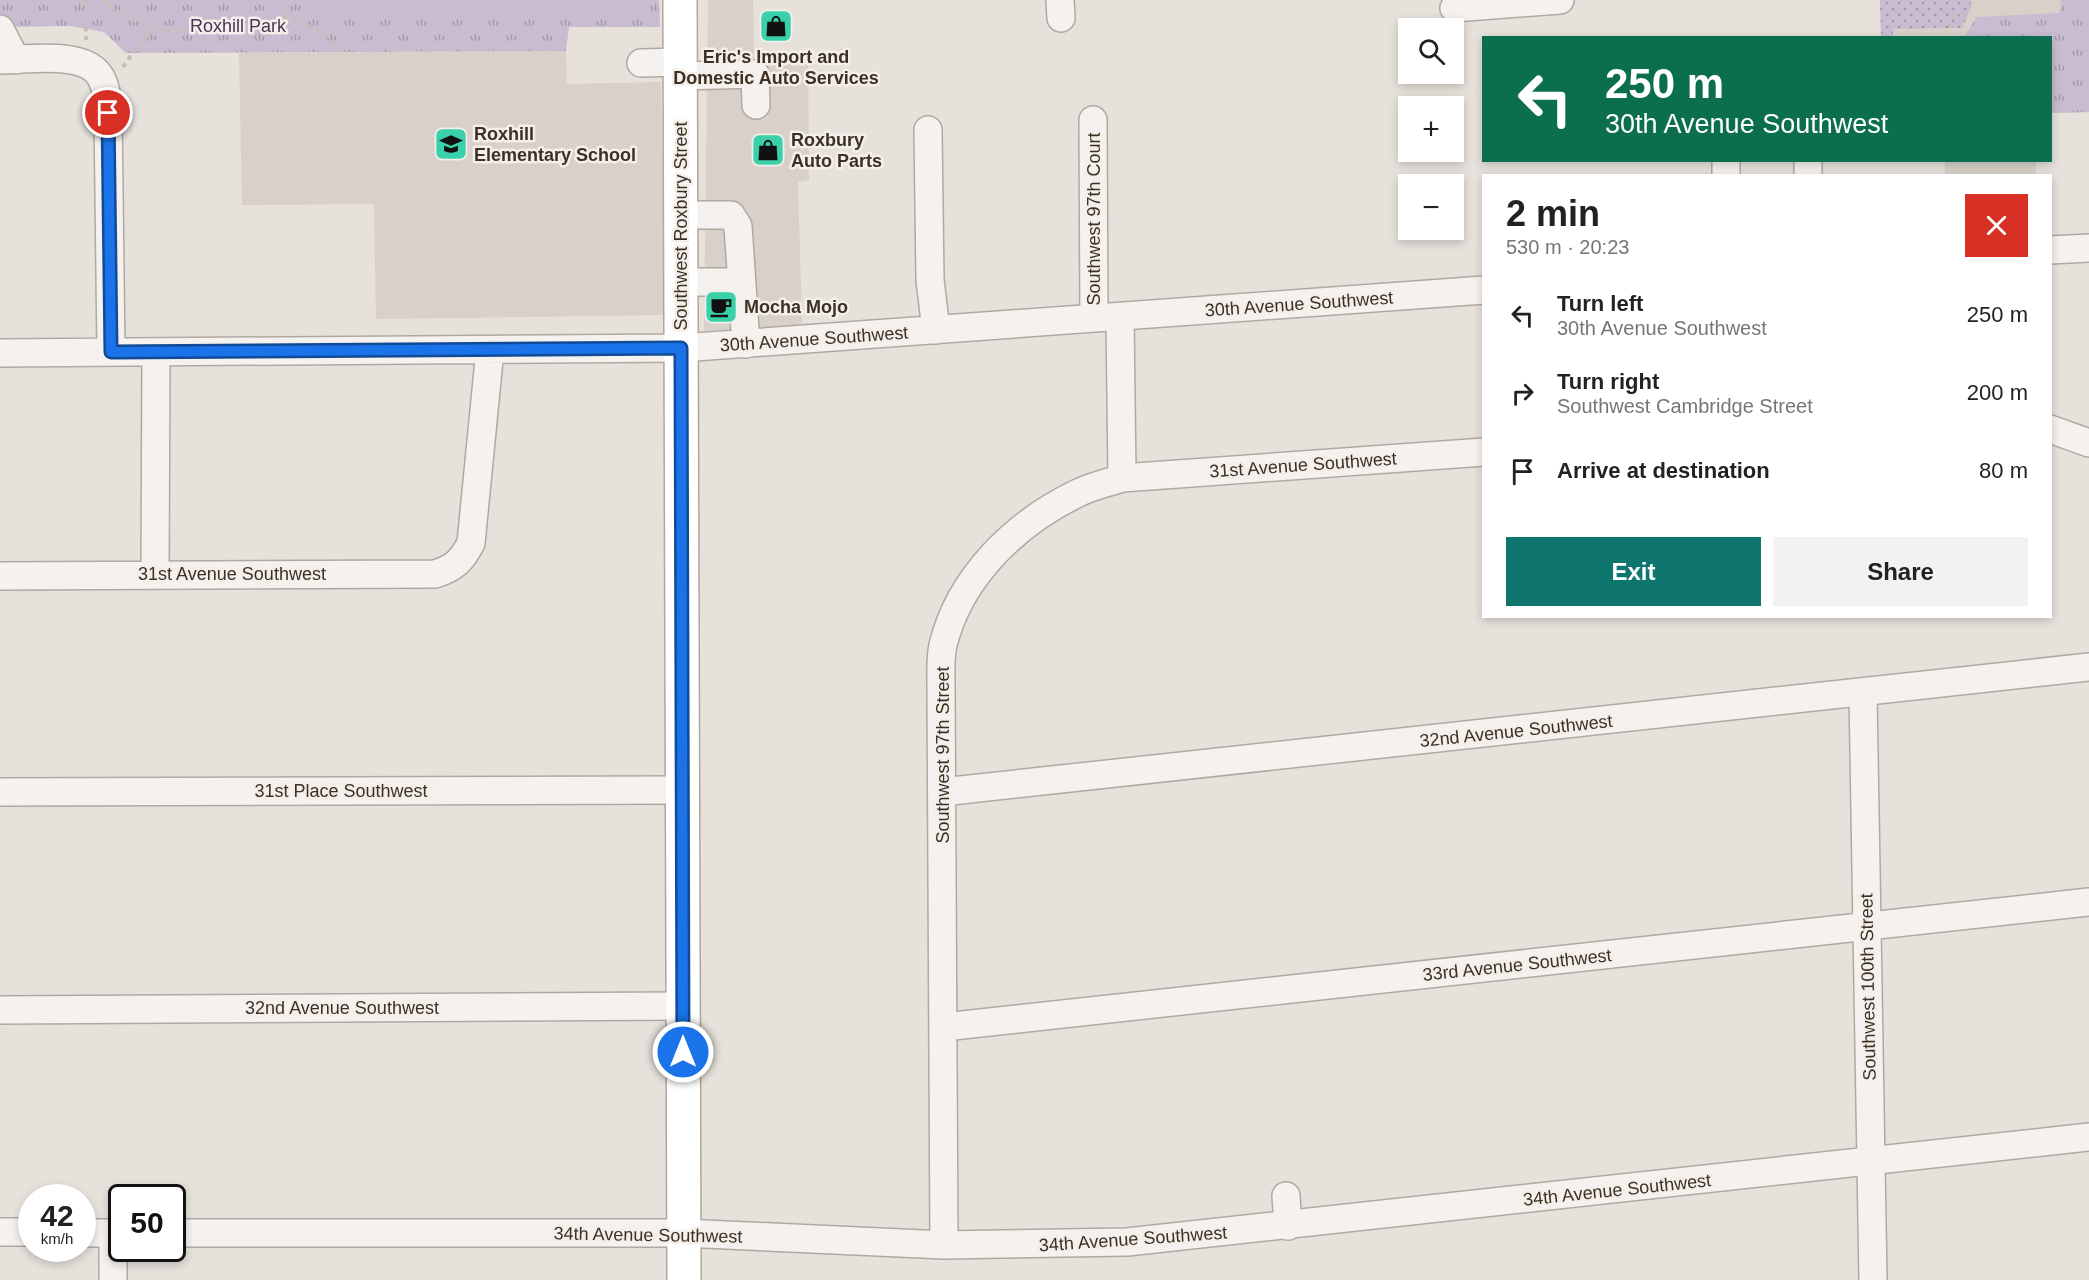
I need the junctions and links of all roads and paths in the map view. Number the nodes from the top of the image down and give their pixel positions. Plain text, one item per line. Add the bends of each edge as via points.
1 (85, 0) edge
2 (103, 0) edge
3 (289, 0) edge
4 (680, 0) edge
5 (1560, 0) edge
6 (1454, 8) dead end
7 (1968, 14) dead end
8 (284, 18) junction
9 (1951, 28) dead end
10 (0, 29) edge
11 (158, 31) junction
12 (86, 51) junction
13 (345, 52) dead end
14 (8, 60) edge
15 (642, 63) dead end
16 (123, 67) dead end
17 (681, 69) junction
18 (756, 105) dead end
19 (1093, 120) dead end
20 (928, 130) dead end
21 (679, 215) junction
22 (2089, 248) edge
23 (2052, 250) edge
24 (679, 282) junction
25 (740, 282) junction
26 (1482, 290) edge
27 (1107, 317) junction
28 (936, 330) junction
29 (746, 344) junction
30 (681, 348) junction
31 (490, 350) junction
32 (111, 352) junction
33 (156, 352) junction
34 (0, 353) edge
35 (2052, 430) edge
36 (2089, 443) edge
37 (1482, 452) edge
38 (1122, 478) junction
39 (155, 574) junction
40 (0, 576) edge
41 (2089, 667) edge
42 (1863, 694) junction
43 (682, 790) junction
44 (0, 792) edge
45 (942, 792) junction
46 (2089, 902) edge
47 (1868, 927) junction
48 (683, 1006) junction
49 (0, 1010) edge
50 (944, 1027) junction
51 (2089, 1137) edge
52 (1871, 1162) junction
53 (1286, 1196) dead end
54 (1288, 1226) junction
55 (0, 1232) edge
56 (18, 1232) edge
57 (186, 1233) edge
58 (683, 1233) junction
59 (944, 1245) junction
60 (115, 1262) edge
61 (113, 1280) edge
62 (684, 1280) edge
63 (1873, 1280) edge

1 - 12 path
2 - 11 path via 119,13
3 - 8 path
4 - 17 main road, Southwest Roxbury Street
5 - 6 street
7 - 9 path via 1952,18
8 - 11 path via 187,33
8 - 13 path via 307,24
10 - 14 street
11 - 16 path via 142,39
12 - 14 street via 71,59
12 - 32 street via 102,81 108,113
15 - 17 street
17 - 18 street via 755,74
17 - 21 main road, Southwest Roxbury Street
19 - 27 street, Southwest 97th Court
20 - 28 street via 930,280
21 - 24 main road, Southwest Roxbury Street
21 - 25 street via 731,215 738,226
22 - 23 street
24 - 25 street
24 - 30 main road, Southwest Roxbury Street
25 - 29 street
26 - 27 street, 30th Avenue Southwest
27 - 28 street, 30th Avenue Southwest
27 - 38 street
28 - 29 street, 30th Avenue Southwest
29 - 30 street, 30th Avenue Southwest
30 - 31 street, 30th Avenue Southwest
30 - 43 main road, Southwest Roxbury Street
31 - 33 street, 30th Avenue Southwest
31 - 39 street, 31st Avenue Southwest via 475,516 471,543 461,562 435,574
32 - 33 street, 30th Avenue Southwest
32 - 34 street, 30th Avenue Southwest
33 - 39 street
35 - 36 street
37 - 38 street, 31st Avenue Southwest
38 - 45 street, Southwest 97th Street via 1079,492 1008,539 978,573 957,607 943,646
39 - 40 street, 31st Avenue Southwest
41 - 42 street, 32nd Avenue Southwest
42 - 45 street, 32nd Avenue Southwest
42 - 47 street, Southwest 100th Street
43 - 44 street, 31st Place Southwest
43 - 48 main road, Southwest Roxbury Street
45 - 50 street, Southwest 97th Street
46 - 47 street, 33rd Avenue Southwest
47 - 50 street, 33rd Avenue Southwest
47 - 52 street, Southwest 100th Street
48 - 49 street, 32nd Avenue Southwest
48 - 58 main road, Southwest Roxbury Street
50 - 59 street, Southwest 97th Street
51 - 52 street, 34th Avenue Southwest
52 - 54 street, 34th Avenue Southwest
52 - 63 street, Southwest 100th Street
53 - 54 street
54 - 59 street, 34th Avenue Southwest via 1127,1242
55 - 56 street
57 - 58 street, 34th Avenue Southwest
58 - 59 street, 34th Avenue Southwest
58 - 62 main road, Southwest Roxbury Street
60 - 61 street

